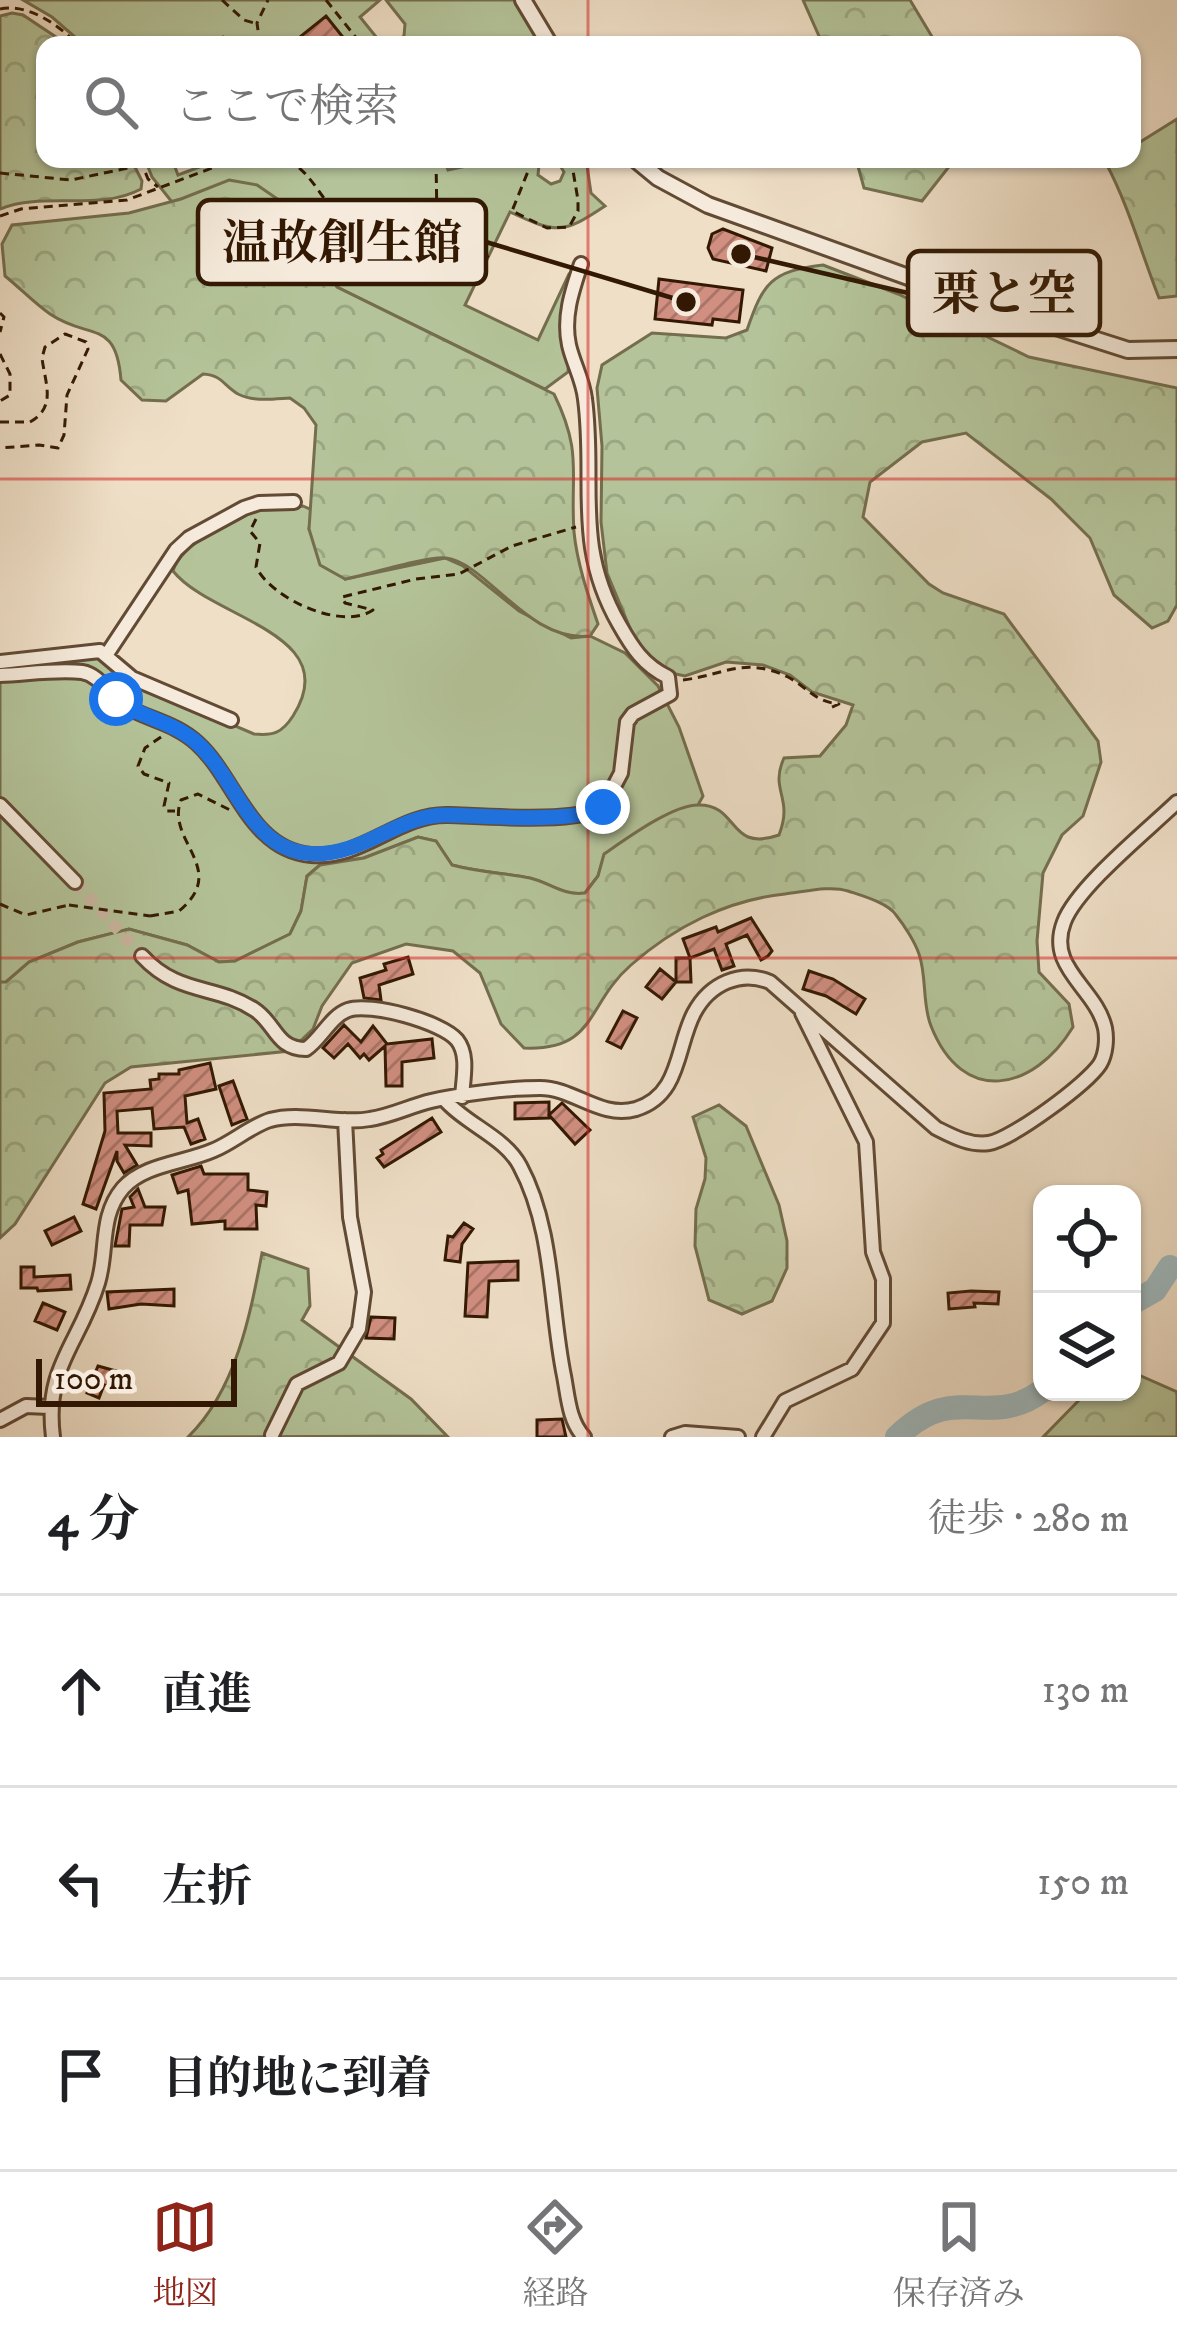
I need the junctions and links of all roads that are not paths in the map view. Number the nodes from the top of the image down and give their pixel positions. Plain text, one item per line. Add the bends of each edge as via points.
1 (523, 0) edge
2 (545, 36) edge
3 (646, 168) edge
4 (580, 264) dead end
5 (1177, 349) edge
6 (295, 502) dead end
7 (107, 654) junction
8 (0, 662) edge
9 (0, 674) edge
10 (231, 720) dead end
11 (1177, 802) edge
12 (0, 805) edge
13 (75, 882) tunnel mouth
14 (142, 956) tunnel mouth
15 (802, 1012) junction
16 (462, 1096) junction
17 (444, 1099) junction
18 (345, 1120) junction
19 (49, 1407) junction
20 (0, 1420) edge
21 (272, 1435) edge
22 (53, 1437) edge
23 (584, 1437) edge
24 (672, 1437) edge
25 (738, 1437) edge
26 (763, 1437) edge

1 - 2 street
3 - 5 street via 708,205 975,301 1128,350
4 - 9 street via 567,323 585,396 595,573 634,650 669,681 670,694 627,722 621,772 595,812 441,814 346,851 310,855 285,848 254,820 192,739 124,706 87,673
6 - 7 street via 244,508 189,538
7 - 8 street
7 - 10 street via 132,678
11 - 15 street via 1064,922 1064,965 1105,1027 1105,1054 1088,1078 1006,1136 970,1142 936,1129
12 - 13 street
14 - 16 street via 160,975 261,1013 289,1048 306,1049 351,1009 440,1028 462,1051
15 - 16 street via 770,982 736,976 695,1011 668,1086 636,1108 609,1111 540,1088
15 - 26 street via 866,1142 883,1323 852,1369 785,1400
16 - 17 street
17 - 18 street
17 - 23 street via 520,1164 547,1258 571,1412
18 - 19 street via 275,1118 125,1185 106,1220 99,1280
18 - 21 street via 364,1292 359,1329 339,1363 297,1384
19 - 20 street via 26,1406
19 - 22 street
24 - 25 street

